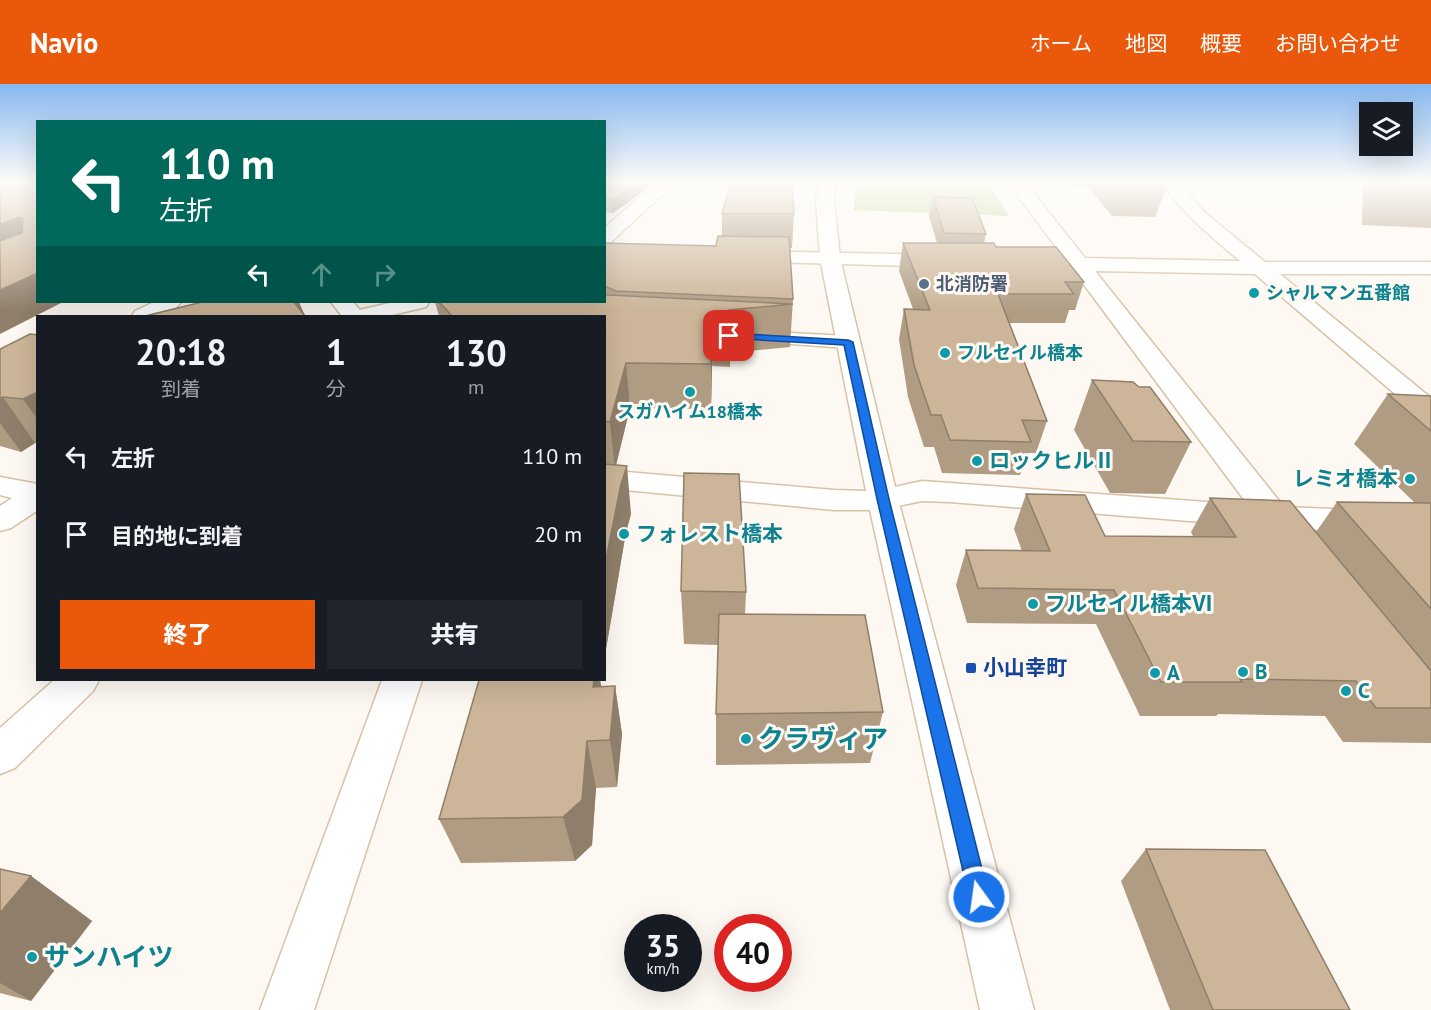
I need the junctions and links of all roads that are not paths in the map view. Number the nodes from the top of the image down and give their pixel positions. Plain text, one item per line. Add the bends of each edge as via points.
1 (620, 224) edge
2 (827, 224) edge
3 (1048, 224) edge
4 (1208, 224) edge
5 (606, 236) edge
6 (724, 256) edge
7 (830, 258) junction
8 (961, 262) edge
9 (1009, 263) edge
10 (1080, 265) junction
11 (1261, 268) junction
12 (1431, 268) edge
13 (168, 303) edge
14 (343, 303) edge
15 (414, 303) edge
16 (145, 315) edge
17 (353, 315) edge
18 (367, 315) edge
19 (729, 336) edge
20 (848, 342) junction
21 (1431, 411) edge
22 (606, 479) edge
23 (0, 486) edge
24 (36, 495) edge
25 (36, 496) edge
26 (883, 499) junction
27 (1274, 517) junction
28 (0, 521) edge
29 (1431, 525) edge
30 (1310, 562) edge
31 (78, 681) edge
32 (402, 681) edge
33 (0, 755) edge
34 (287, 1010) edge
35 (1007, 1010) edge

1 - 5 street
2 - 7 street
3 - 10 street
4 - 11 street
6 - 7 street
7 - 8 street
7 - 20 street
9 - 10 street
10 - 11 street
10 - 27 street
11 - 12 street
11 - 21 street
13 - 16 street
14 - 17 street
15 - 18 street
19 - 20 lane
20 - 26 street
22 - 26 street via 834,500
23 - 24 street
25 - 28 street
26 - 27 street via 922,491 950,492
26 - 35 street
27 - 29 street
27 - 30 street
31 - 33 street
32 - 34 street

